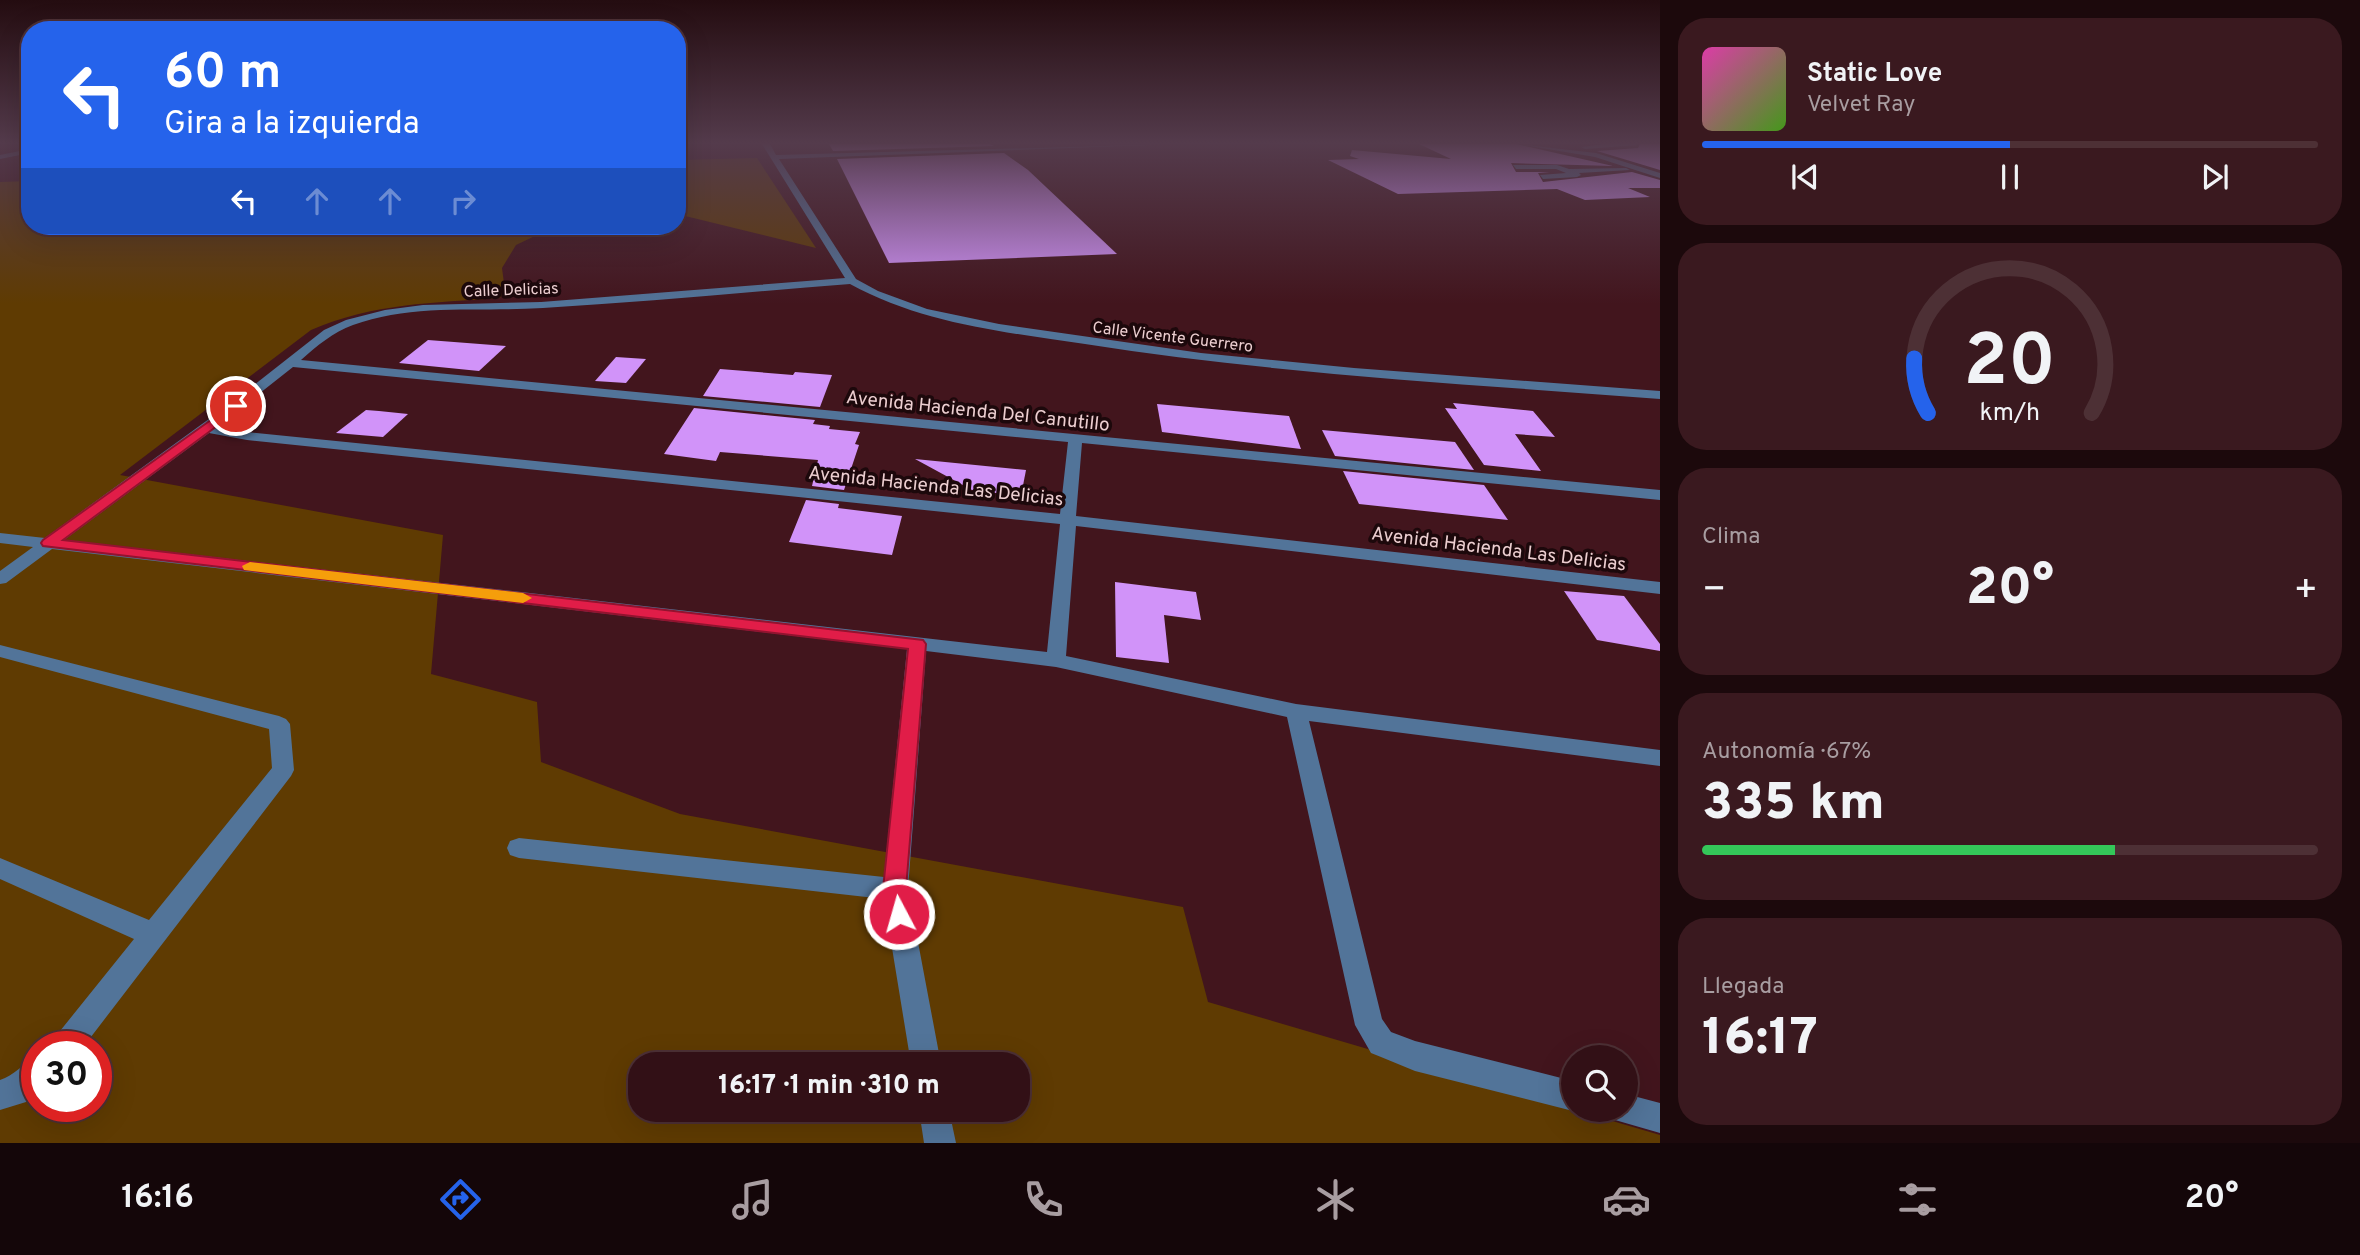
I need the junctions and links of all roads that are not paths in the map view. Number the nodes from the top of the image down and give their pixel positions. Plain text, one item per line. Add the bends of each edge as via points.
1 (800, 197) edge
2 (852, 281) junction
3 (293, 363) junction
4 (1660, 395) edge
5 (206, 428) junction
6 (1075, 439) junction
7 (1660, 495) edge
8 (1070, 520) junction
9 (0, 538) edge
10 (49, 543) junction
11 (0, 579) edge
12 (1660, 588) edge
13 (917, 644) junction
14 (0, 651) edge
15 (1056, 660) junction
16 (1296, 712) junction
17 (1660, 758) edge
18 (519, 848) dead end
19 (0, 868) edge
20 (895, 889) junction
21 (155, 935) junction
22 (78, 1031) edge
23 (924, 1052) edge
24 (21, 1086) edge
25 (1561, 1093) edge
26 (0, 1095) edge
27 (1638, 1112) edge
28 (1660, 1118) edge
29 (936, 1122) edge
30 (940, 1143) edge

1 - 2 street, Calle Vicente Guerrero
2 - 3 street, Calle Delicias via 385,313 328,332
2 - 4 street, Calle Vicente Guerrero via 910,308 1129,349 1312,369
3 - 5 street, Calle Delicias
3 - 6 street, Avenida Hacienda Del Canutillo
5 - 8 street, Avenida Hacienda Las Delicias via 247,436
5 - 10 street, Calle Delicias
6 - 7 street, Avenida Hacienda Del Canutillo
6 - 8 street
8 - 12 street, Avenida Hacienda Las Delicias
8 - 15 street
9 - 10 street
10 - 11 street, Calle Delicias
10 - 13 street
13 - 15 street
13 - 20 street
14 - 21 street via 279,724 283,770
15 - 16 street
16 - 17 street
16 - 25 street via 1369,1025 1381,1043
18 - 20 street
19 - 21 street
20 - 23 street
21 - 22 street
24 - 26 street
27 - 28 street
29 - 30 street

